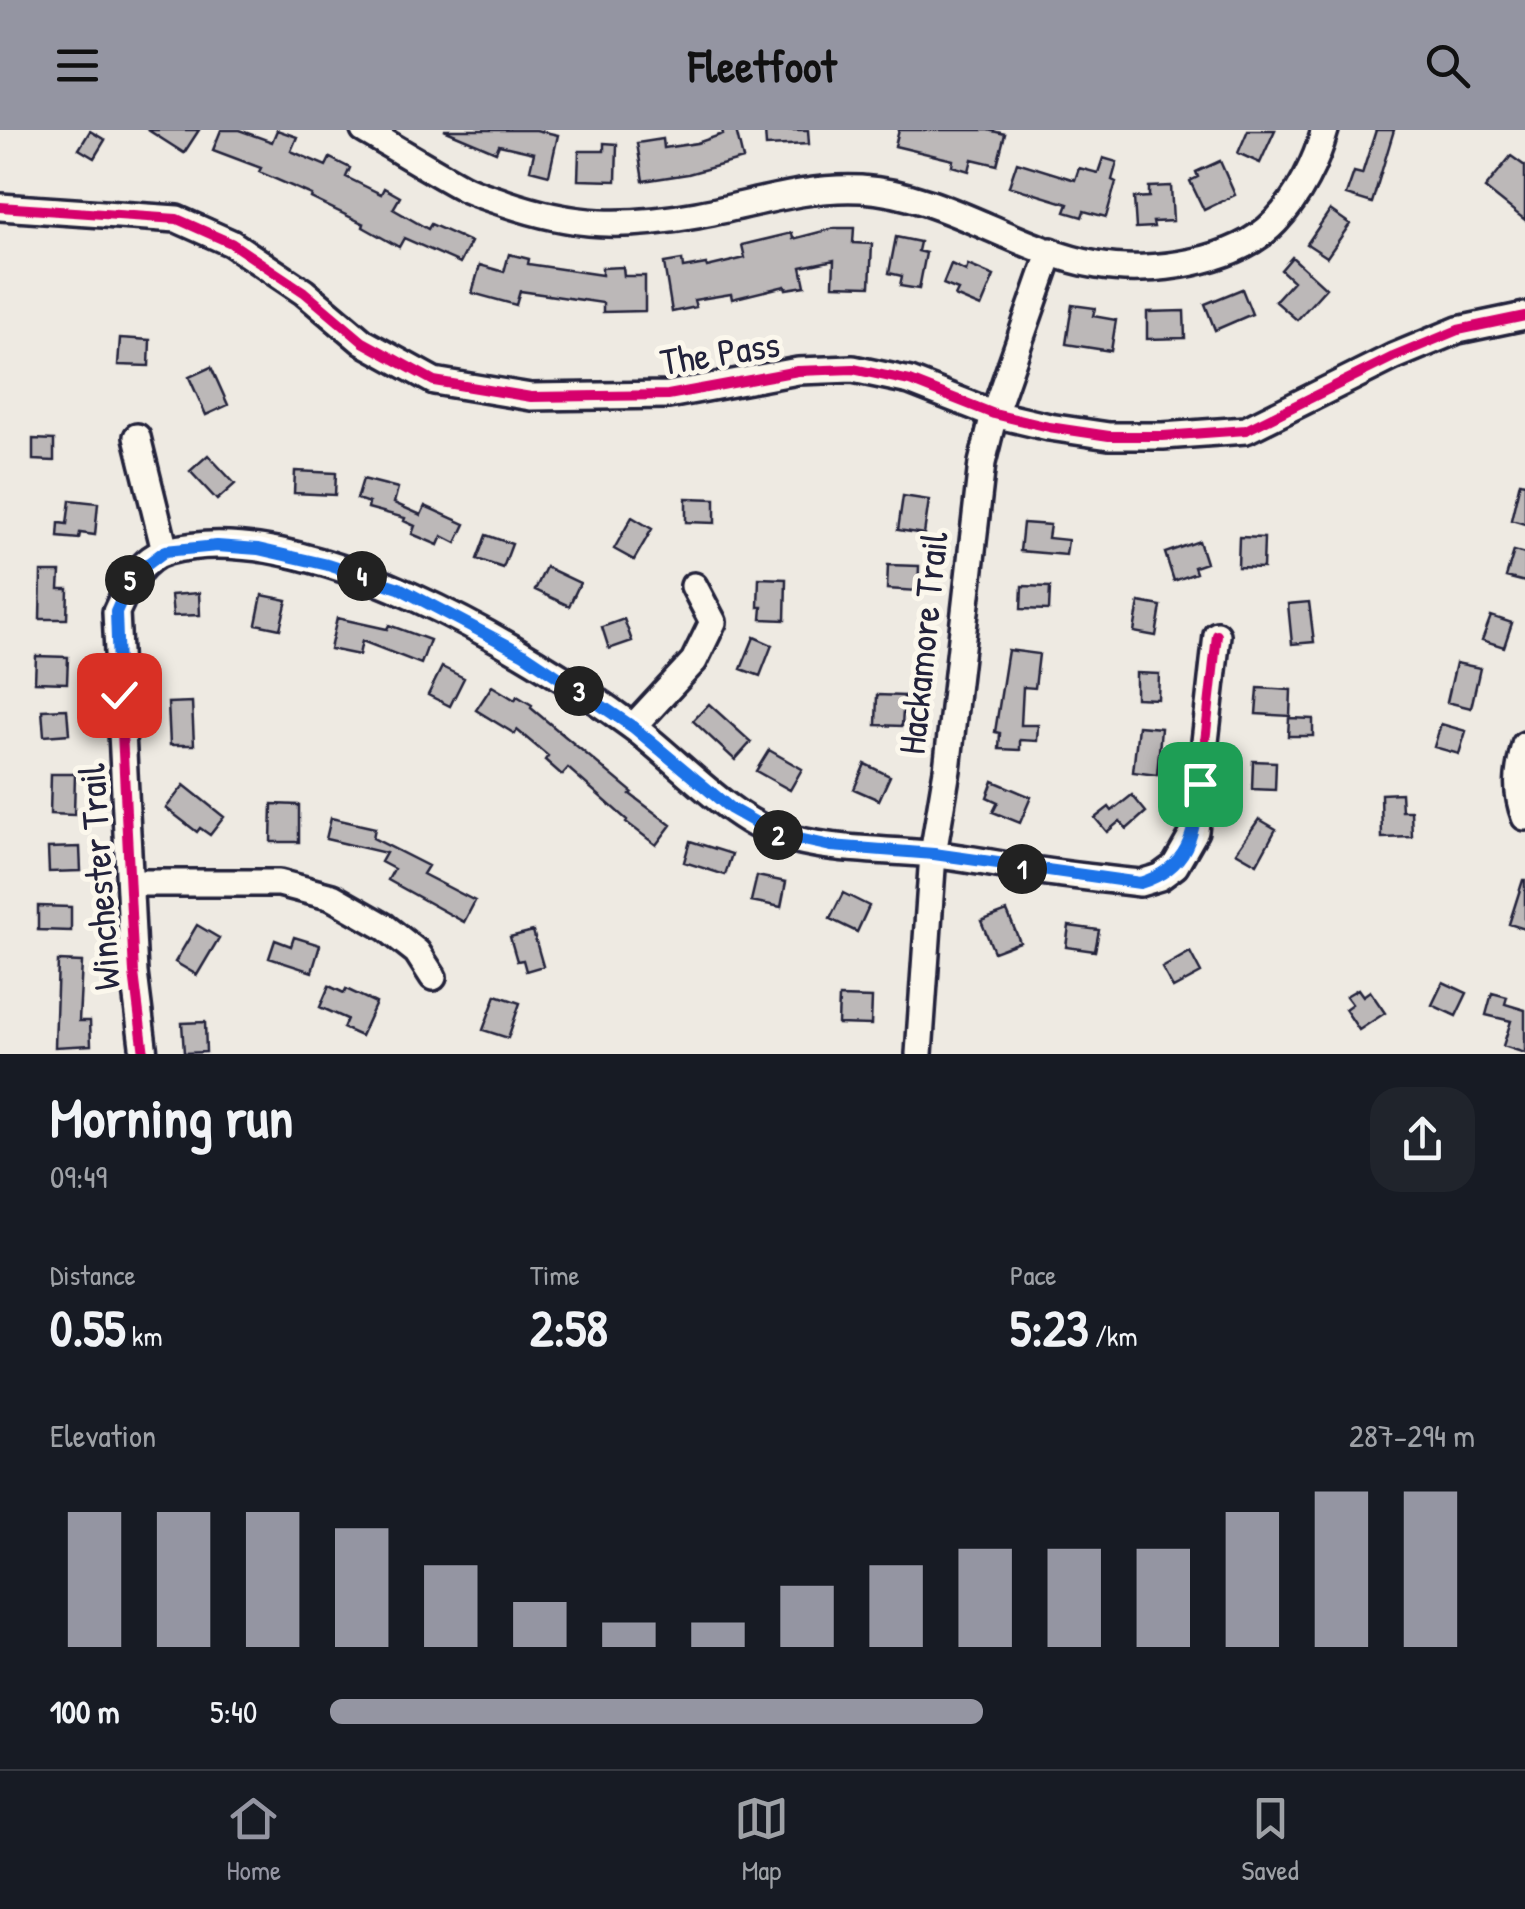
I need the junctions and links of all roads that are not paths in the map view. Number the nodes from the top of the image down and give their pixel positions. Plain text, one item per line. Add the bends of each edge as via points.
1 (364, 130) edge
2 (1325, 130) edge
3 (0, 207) edge
4 (1051, 251) junction
5 (1525, 316) edge
6 (994, 414) junction
7 (137, 437) dead end
8 (165, 551) junction
9 (694, 586) dead end
10 (1216, 635) dead end
11 (633, 727) junction
12 (1525, 745) edge
13 (1525, 817) edge
14 (934, 854) junction
15 (130, 883) junction
16 (432, 978) dead end
17 (144, 1054) edge
18 (919, 1054) edge

1 - 4 street via 466,189 550,219 618,225 796,191 863,189 928,203
2 - 4 street via 1316,162 1275,222 1240,248 1140,270 1096,266
3 - 6 street, The Pass via 177,219 231,243 364,342 434,381 530,396 668,395 798,371 853,369 910,381
4 - 6 street, Hackamore Trail
5 - 6 street, The Pass via 1458,330 1246,430 1108,436
6 - 14 street, Hackamore Trail via 974,518
7 - 8 street
8 - 11 street via 258,549 399,588 524,654
8 - 15 street, Winchester Trail via 132,576 116,612
9 - 11 street via 713,622 694,660
10 - 14 street via 1194,830 1175,866 1140,883
11 - 14 street via 730,808 776,834
12 - 13 street via 1517,778
14 - 18 street, Hackamore Trail
15 - 16 street via 279,883 332,897 385,926 416,952
15 - 17 street, Winchester Trail

